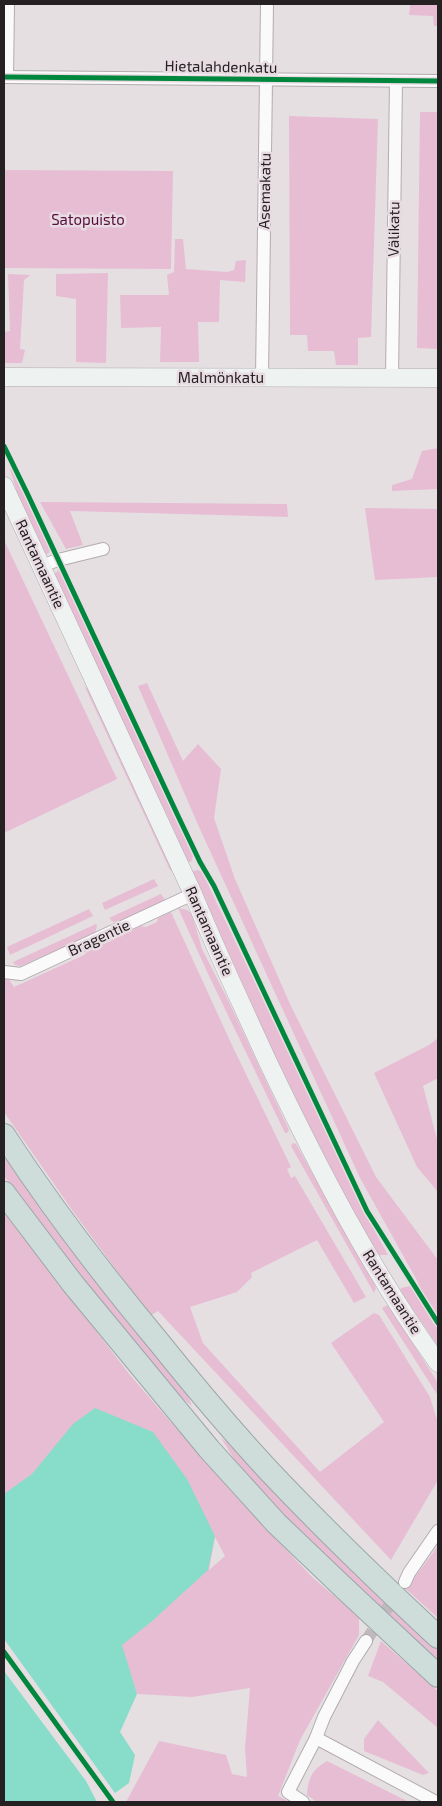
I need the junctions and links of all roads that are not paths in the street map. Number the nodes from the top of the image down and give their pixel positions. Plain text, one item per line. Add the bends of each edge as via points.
1 (8, 4) edge
2 (267, 4) edge
3 (6, 77) edge
4 (266, 80) junction
5 (396, 81) junction
6 (438, 81) edge
7 (4, 377) edge
8 (262, 378) junction
9 (392, 378) junction
10 (438, 378) edge
11 (4, 486) edge
12 (104, 549) dead end
13 (41, 566) junction
14 (193, 894) junction
15 (4, 972) edge
16 (4, 1135) edge
17 (4, 1193) edge
18 (438, 1363) edge
19 (438, 1531) edge
20 (405, 1582) tunnel mouth
21 (438, 1637) edge
22 (366, 1641) tunnel mouth
23 (438, 1676) edge
24 (316, 1738) junction
25 (303, 1802) edge
26 (436, 1802) edge

1 - 3 street
2 - 4 street, Asemakatu
3 - 4 street, Hietalahdenkatu
4 - 5 street, Hietalahdenkatu
4 - 8 street, Asemakatu
5 - 6 street, Hietalahdenkatu
5 - 9 street, Välikatu
7 - 8 main road, Malmönkatu
8 - 9 main road, Malmönkatu
9 - 10 main road, Malmönkatu
11 - 13 main road, Rantamaantie
12 - 13 street
13 - 14 main road, Rantamaantie
14 - 15 street, Bragentie via 21,974
14 - 18 main road, Rantamaantie via 219,957 329,1186
16 - 21 highway via 75,1236 200,1393 270,1472
17 - 23 highway via 72,1284 208,1449 276,1523
19 - 20 street
22 - 24 street via 324,1716
24 - 25 street via 288,1792
24 - 26 street

